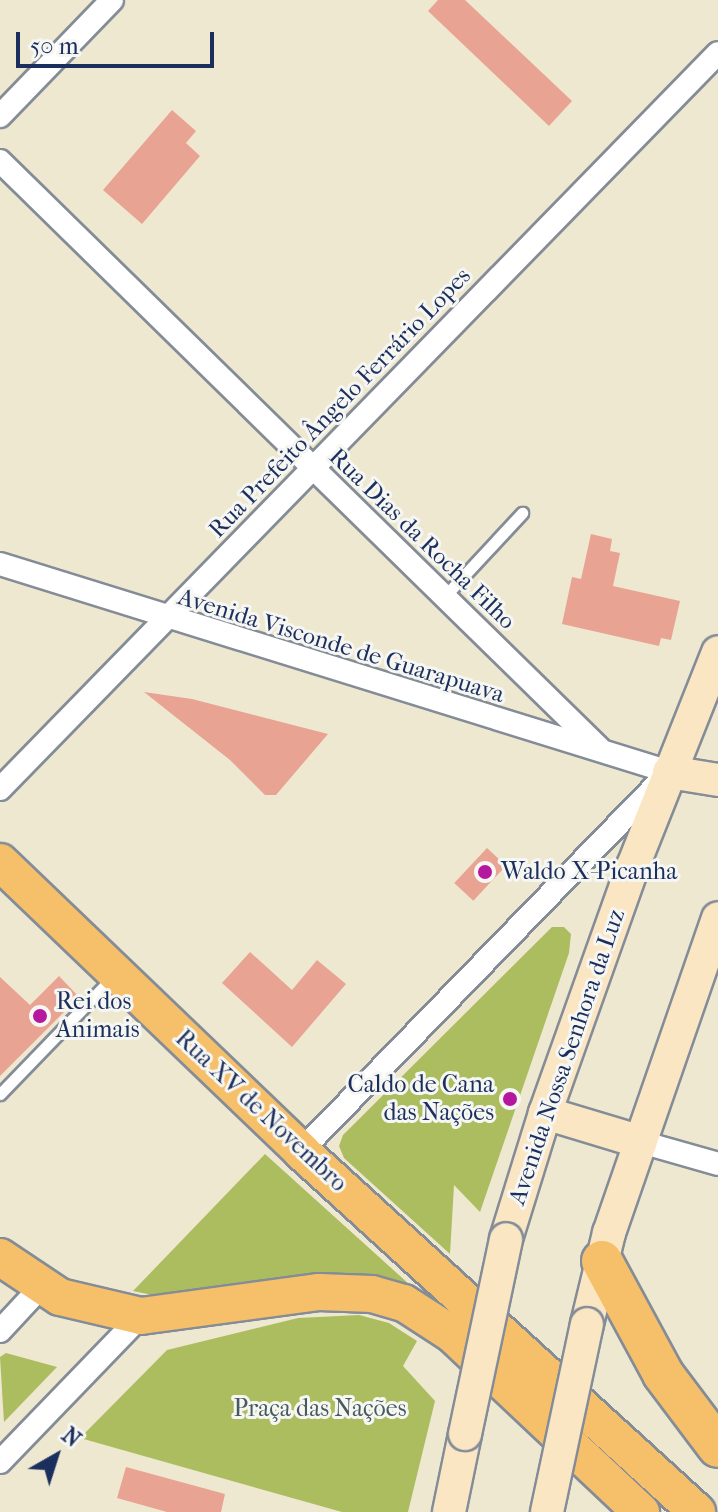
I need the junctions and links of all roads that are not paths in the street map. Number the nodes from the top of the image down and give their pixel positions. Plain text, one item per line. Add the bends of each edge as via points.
1 (112, 0) edge
2 (718, 53) edge
3 (0, 116) edge
4 (0, 161) edge
5 (313, 468) junction
6 (522, 513) dead end
7 (2, 567) edge
8 (444, 597) junction
9 (165, 620) junction
10 (718, 652) edge
11 (603, 752) junction
12 (669, 772) junction
13 (718, 780) edge
14 (0, 789) edge
15 (0, 862) edge
16 (718, 918) edge
17 (116, 974) junction
18 (0, 1094) edge
19 (545, 1113) junction
20 (641, 1142) junction
21 (301, 1151) junction
22 (718, 1164) edge
23 (0, 1257) edge
24 (602, 1261) junction
25 (40, 1288) junction
26 (141, 1316) junction
27 (0, 1331) edge
28 (718, 1447) edge
29 (0, 1462) edge
30 (449, 1512) edge
31 (547, 1512) edge
32 (641, 1512) edge
33 (697, 1512) edge

1 - 3 street
2 - 5 street, Rua Prefeito Ângelo Ferrário Lopes
4 - 5 street, Rua Dias da Rocha Filho
5 - 8 street, Rua Dias da Rocha Filho
5 - 9 street, Rua Prefeito Ângelo Ferrário Lopes
6 - 8 lane
7 - 9 street, Avenida Visconde de Guarapuava
8 - 11 street, Rua Dias da Rocha Filho
9 - 11 street, Avenida Visconde de Guarapuava
9 - 14 street, Rua Prefeito Ângelo Ferrário Lopes
10 - 12 main road, Avenida Nossa Senhora da Luz
11 - 12 street, Avenida Visconde de Guarapuava
12 - 13 main road
12 - 19 main road, Avenida Nossa Senhora da Luz
12 - 21 street
15 - 17 main road, Rua XV de Novembro
16 - 20 main road
17 - 18 lane
17 - 21 main road, Rua XV de Novembro
19 - 20 main road
19 - 30 main road, Avenida Nossa Senhora da Luz, bridge via 506,1239
20 - 22 street
20 - 24 main road
21 - 33 main road, Rua XV de Novembro
23 - 25 main road
24 - 28 highway via 663,1374
24 - 31 main road, bridge
25 - 26 main road via 77,1304
25 - 27 street
26 - 29 street
26 - 32 main road via 319,1292 372,1294 426,1314

